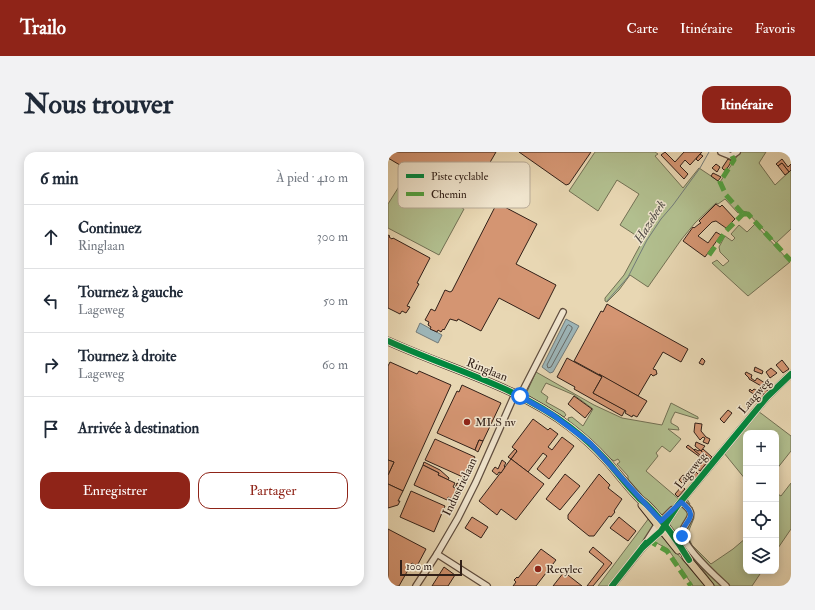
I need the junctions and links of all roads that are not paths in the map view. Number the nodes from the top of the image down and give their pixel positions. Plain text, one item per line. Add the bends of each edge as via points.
1 (721, 152) edge
2 (737, 152) edge
3 (563, 312) dead end
4 (388, 341) edge
5 (791, 374) edge
6 (518, 395) junction
7 (722, 452) joint
8 (679, 503) junction
9 (661, 526) junction
10 (437, 554) junction
11 (416, 586) edge
12 (487, 586) edge
13 (612, 586) edge
14 (710, 586) edge
15 (726, 586) edge

1 - 2 street via 731,156
3 - 6 street, Industrielaan
4 - 6 main road, Ringlaan
5 - 7 street, Laagweg via 767,397
6 - 9 main road, Ringlaan via 553,415 584,438 638,498 646,503
6 - 10 street, Industrielaan via 458,518
7 - 8 street, Lageweg
8 - 9 street, Lageweg
8 - 15 street, Lageweg via 690,512 682,533 684,541
9 - 13 street, Lageweg
9 - 14 main road, Ringlaan
10 - 11 street, Industrielaan
10 - 12 street

